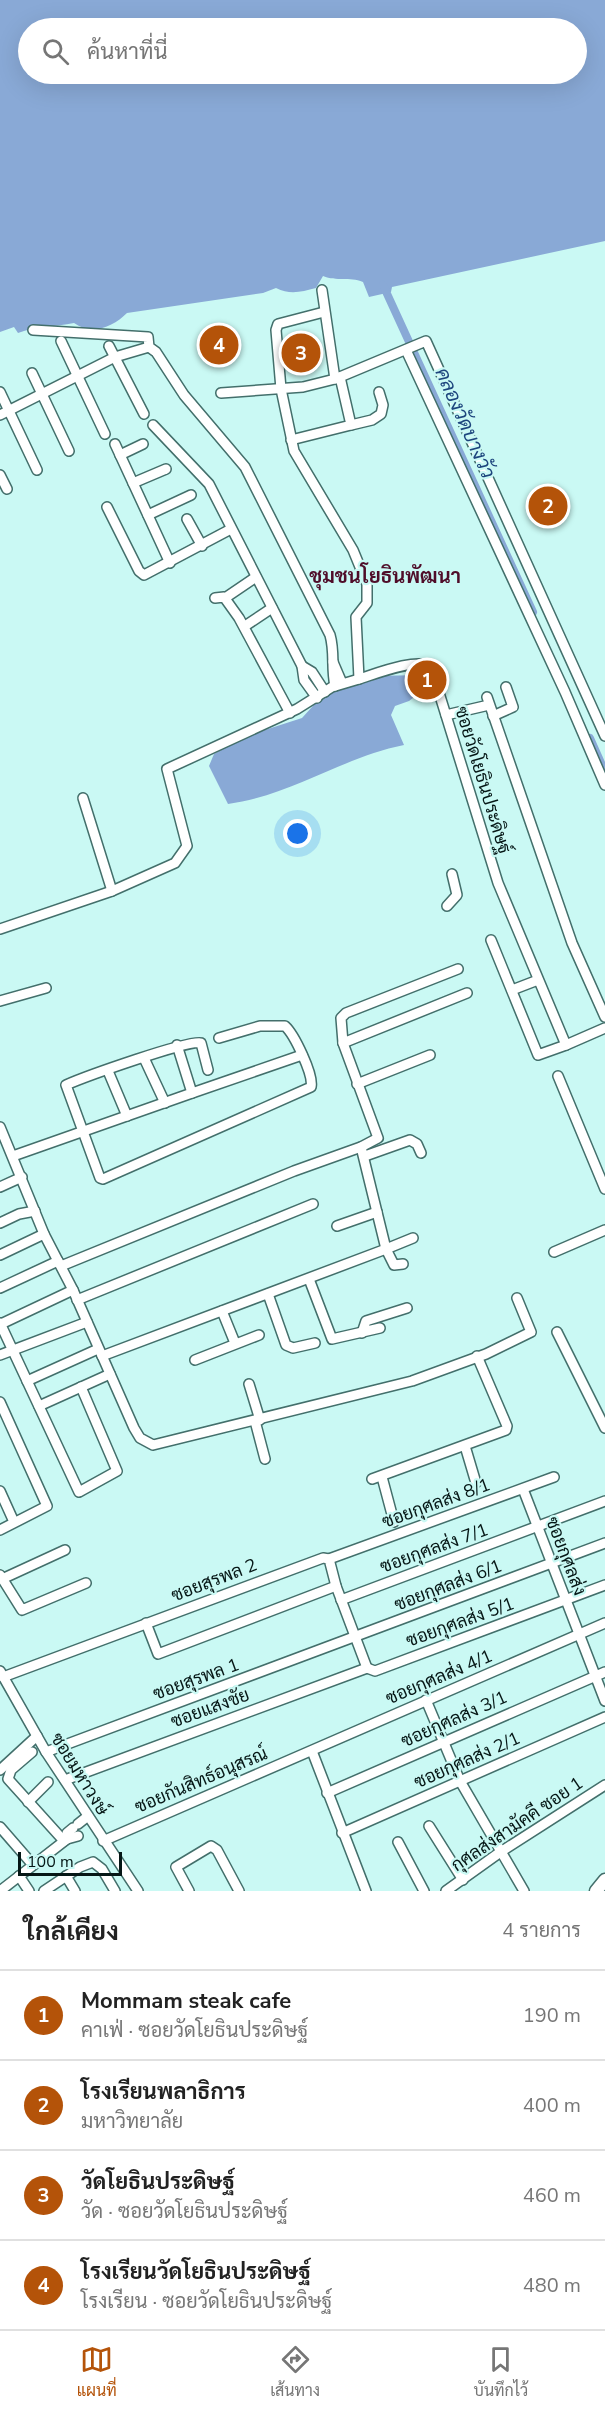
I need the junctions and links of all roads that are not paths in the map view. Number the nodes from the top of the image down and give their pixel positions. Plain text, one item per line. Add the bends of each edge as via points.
1 (322, 290) dead end
2 (324, 312) junction
3 (33, 330) dead end
4 (61, 341) dead end
5 (109, 346) dead end
6 (149, 347) junction
7 (409, 349) junction
8 (115, 357) junction
9 (32, 373) dead end
10 (78, 375) junction
11 (338, 378) junction
12 (281, 389) junction
13 (0, 392) edge
14 (379, 392) dead end
15 (221, 393) dead end
16 (42, 394) junction
17 (5, 412) edge
18 (144, 414) dead end
19 (153, 425) dead end
20 (351, 425) junction
21 (105, 434) dead end
22 (291, 440) junction
23 (115, 444) dead end
24 (143, 444) dead end
25 (69, 451) dead end
26 (120, 455) junction
27 (166, 469) dead end
28 (37, 470) dead end
29 (0, 475) edge
30 (133, 483) junction
31 (7, 489) dead end
32 (191, 495) dead end
33 (107, 507) dead end
34 (148, 515) junction
35 (187, 519) dead end
36 (231, 529) junction
37 (202, 546) junction
38 (170, 563) junction
39 (144, 575) junction
40 (256, 577) junction
41 (134, 582) dead end
42 (228, 596) dead end
43 (215, 598) dead end
44 (272, 608) junction
45 (248, 624) dead end
46 (359, 679) junction
47 (339, 685) junction
48 (506, 687) dead end
49 (321, 695) junction
50 (290, 712) junction
51 (446, 715) junction
52 (493, 716) junction
53 (605, 736) edge
54 (605, 785) edge
55 (83, 798) dead end
56 (452, 874) dead end
57 (112, 891) junction
58 (447, 906) dead end
59 (0, 929) edge
60 (491, 940) dead end
61 (458, 969) dead end
62 (538, 980) junction
63 (46, 988) dead end
64 (513, 990) junction
65 (468, 993) dead end
66 (0, 1001) edge
67 (605, 1017) edge
68 (605, 1028) edge
69 (219, 1038) dead end
70 (343, 1043) junction
71 (177, 1045) junction
72 (566, 1046) junction
73 (302, 1055) junction
74 (430, 1055) dead end
75 (144, 1058) junction
76 (208, 1070) dead end
77 (108, 1071) junction
78 (558, 1076) dead end
79 (357, 1084) junction
80 (192, 1094) junction
81 (165, 1103) junction
82 (127, 1116) junction
83 (0, 1127) edge
84 (82, 1132) junction
85 (11, 1152) junction
86 (363, 1152) junction
87 (0, 1153) edge
88 (421, 1153) dead end
89 (22, 1177) junction
90 (0, 1186) edge
91 (605, 1189) edge
92 (312, 1204) dead end
93 (34, 1211) junction
94 (377, 1212) junction
95 (0, 1223) edge
96 (337, 1226) dead end
97 (605, 1230) edge
98 (44, 1234) junction
99 (412, 1238) dead end
100 (387, 1249) junction
101 (554, 1252) dead end
102 (0, 1255) edge
103 (60, 1264) junction
104 (403, 1264) dead end
105 (309, 1279) junction
106 (0, 1288) edge
107 (73, 1290) junction
108 (268, 1294) junction
109 (516, 1298) dead end
110 (77, 1300) junction
111 (407, 1308) dead end
112 (222, 1311) junction
113 (87, 1322) junction
114 (0, 1324) edge
115 (380, 1328) dead end
116 (557, 1332) dead end
117 (362, 1333) junction
118 (259, 1335) dead end
119 (235, 1343) junction
120 (315, 1343) dead end
121 (13, 1350) junction
122 (100, 1353) junction
123 (0, 1355) edge
124 (477, 1356) junction
125 (195, 1359) dead end
126 (110, 1374) junction
127 (27, 1381) junction
128 (249, 1384) dead end
129 (81, 1387) junction
130 (0, 1402) edge
131 (39, 1406) junction
132 (258, 1420) junction
133 (605, 1428) edge
134 (465, 1446) junction
135 (265, 1460) dead end
136 (554, 1477) dead end
137 (476, 1483) dead end
138 (523, 1489) junction
139 (0, 1491) edge
140 (605, 1501) edge
141 (14, 1522) junction
142 (394, 1522) dead end
143 (537, 1527) junction
144 (0, 1530) edge
145 (605, 1543) edge
146 (65, 1550) dead end
147 (329, 1559) junction
148 (552, 1563) junction
149 (1, 1577) edge
150 (86, 1583) dead end
151 (605, 1585) edge
152 (336, 1586) junction
153 (342, 1600) junction
154 (566, 1601) junction
155 (146, 1623) junction
156 (605, 1623) edge
157 (580, 1634) junction
158 (356, 1637) junction
159 (367, 1668) junction
160 (605, 1672) edge
161 (2, 1674) edge
162 (595, 1676) junction
163 (426, 1700) junction
164 (605, 1701) edge
165 (605, 1717) edge
166 (37, 1737) junction
167 (443, 1742) junction
168 (312, 1751) junction
169 (32, 1752) dead end
170 (46, 1752) junction
171 (0, 1770) edge
172 (65, 1780) junction
173 (460, 1781) junction
174 (48, 1782) dead end
175 (605, 1785) edge
176 (327, 1793) junction
177 (28, 1802) junction
178 (88, 1816) junction
179 (93, 1826) junction
180 (429, 1826) dead end
181 (0, 1827) edge
182 (78, 1830) junction
183 (342, 1833) junction
184 (65, 1840) junction
185 (103, 1841) junction
186 (398, 1842) dead end
187 (499, 1853) junction
188 (33, 1865) junction
189 (19, 1876) junction
190 (66, 1876) junction
191 (463, 1880) junction
192 (605, 1880) edge
193 (1, 1888) edge
194 (29, 1891) edge
195 (44, 1891) edge
196 (75, 1891) edge
197 (115, 1891) edge
198 (138, 1891) edge
199 (189, 1891) edge
200 (238, 1891) edge
201 (366, 1891) edge
202 (424, 1891) edge
203 (447, 1891) edge
204 (523, 1891) edge
205 (596, 1891) edge

1 - 2 street
2 - 11 street
2 - 12 street via 283,322 276,330
3 - 6 street via 145,335
4 - 10 street
5 - 8 street
6 - 8 street
6 - 47 street via 245,467 330,635 331,668
7 - 11 street
7 - 53 street via 426,341
7 - 54 street
8 - 10 street
8 - 18 street
9 - 16 street
10 - 16 street
10 - 21 street
11 - 12 street
11 - 20 street
12 - 15 street
12 - 22 street
13 - 17 street
14 - 20 street via 381,414
16 - 17 street
16 - 25 street
17 - 28 street
19 - 36 street via 209,484
20 - 22 street
22 - 46 street via 306,474 359,561 367,584 367,603 356,617
23 - 26 street
24 - 26 street
26 - 30 street
27 - 30 street
29 - 31 street
30 - 34 street
32 - 34 street
33 - 39 street
34 - 38 street
35 - 37 street
36 - 37 street
36 - 40 street
37 - 38 street
38 - 39 street
39 - 41 street
40 - 42 street
40 - 44 street
43 - 50 street via 224,597 239,618
44 - 45 street
44 - 49 street via 302,666 312,672
46 - 47 street
46 - 51 street, ซอยวัดโยธินประดิษฐ์ via 390,669 428,664
47 - 49 street
48 - 52 street via 513,708
49 - 50 street
50 - 57 street via 167,769 186,849 175,863
51 - 52 street via 488,701
51 - 62 street, ซอยวัดโยธินประดิษฐ์ via 498,883
52 - 67 street via 568,932
55 - 57 street
56 - 58 street via 457,895
57 - 59 street
60 - 64 street
61 - 70 street via 346,1013 340,1023
62 - 64 street
62 - 72 street, ซอยวัดโยธินประดิษฐ์
63 - 66 street
64 - 72 street via 539,1056
65 - 70 street
68 - 72 street
69 - 73 street via 260,1026 281,1025 291,1032
70 - 79 street
71 - 75 street
71 - 76 street via 200,1043
71 - 80 street
73 - 80 street
73 - 84 street via 312,1081 309,1089 103,1179
74 - 79 street
75 - 77 street
75 - 81 street
77 - 82 street
77 - 84 street via 65,1086
78 - 91 street
79 - 86 street via 378,1138
80 - 81 street
81 - 82 street
82 - 84 street
83 - 85 street
84 - 85 street
85 - 87 street
85 - 89 street
86 - 88 street via 410,1140
86 - 94 street
86 - 103 street via 294,1171
89 - 90 street
89 - 93 street
92 - 110 street
93 - 95 street
93 - 98 street
94 - 96 street
94 - 100 street
97 - 101 street
98 - 102 street
98 - 103 street
99 - 100 street
100 - 104 street via 394,1265
100 - 105 street
103 - 106 street
103 - 107 street
105 - 108 street
105 - 117 street via 332,1339
107 - 110 street
107 - 114 street
108 - 112 street
108 - 120 street via 286,1345 293,1348
109 - 124 street via 531,1332
110 - 113 street
111 - 117 street via 366,1321
112 - 119 street
112 - 122 street
113 - 121 street
113 - 122 street
114 - 121 street
115 - 117 street
116 - 133 street
118 - 119 street
119 - 125 street
121 - 123 street
121 - 127 street
122 - 126 street
122 - 127 street
124 - 132 street via 391,1387
124 - 134 street via 507,1428
126 - 129 street
126 - 132 street via 140,1438 153,1445
127 - 131 street
128 - 132 street
129 - 131 street
129 - 131 street via 117,1470 82,1491 77,1490
130 - 141 street via 47,1506
132 - 135 street
134 - 137 street
134 - 142 street via 377,1478
136 - 138 street, ซอยกุศลส่ง 8/1
138 - 143 street, ซอยกุศลส่ง
138 - 147 street, ซอยกุศลส่ง 8/1
139 - 141 street
140 - 143 street, ซอยกุศลส่ง 7/1
141 - 144 street
143 - 148 street, ซอยกุศลส่ง
143 - 153 street, ซอยกุศลส่ง 7/1
145 - 148 street, ซอยกุศลส่ง 6/1
146 - 149 street
147 - 152 street
147 - 155 street, ซอยสุรพล 2 via 313,1560
148 - 154 street, ซอยกุศลส่ง
148 - 158 street, ซอยกุศลส่ง 6/1
149 - 150 street via 22,1610
151 - 154 street, ซอยกุศลส่ง 5/1
152 - 153 street
152 - 155 street via 158,1654
153 - 158 street
154 - 157 street, ซอยกุศลส่ง
154 - 159 street, ซอยกุศลส่ง 5/1 via 375,1671
155 - 161 street, ซอยสุรพล 2
156 - 157 street, ซอยกุศลส่ง 4/1
157 - 162 street, ซอยกุศลส่ง
157 - 163 street, ซอยกุศลส่ง 4/1
158 - 159 street
158 - 170 street, ซอยสุรพล 1
159 - 172 street, ซอยแสงชัย
160 - 162 street, ซอยกุศลส่ง 3/1
161 - 166 street, ซอยมหาวงษ์
162 - 164 street, ซอยกุศลส่ง
162 - 167 street, ซอยกุศลส่ง 3/1
163 - 167 street
163 - 168 street, ซอยกุศลส่ง 4/1
165 - 173 street, ซอยกุศลส่ง 2/1
166 - 170 street, ซอยมหาวงษ์
166 - 171 street
167 - 173 street
167 - 176 street, ซอยกุศลส่ง 3/1
168 - 176 street
168 - 185 street, ซอยกันสิทธ์อนุสรณ์
169 - 177 street via 7,1777
170 - 172 street, ซอยมหาวงษ์
172 - 178 street, ซอยมหาวงษ์
173 - 183 street, ซอยกุศลส่ง 2/1
173 - 187 street
174 - 177 street
175 - 187 street, กุศลส่งสามัคคี ซอย 1
176 - 183 street
177 - 184 street
178 - 179 street, ซอยมหาวงษ์
178 - 182 street
179 - 182 street
179 - 185 street, ซอยมหาวงษ์
180 - 191 street
181 - 188 street
182 - 184 street via 67,1833
183 - 201 street
184 - 188 street
185 - 198 street, ซอยมหาวงษ์
186 - 202 street
187 - 191 street, กุศลส่งสามัคคี ซอย 1
187 - 204 street
188 - 189 street
189 - 193 street
189 - 194 street
190 - 195 street
190 - 196 street
190 - 197 street via 93,1863 102,1869
191 - 203 street, กุศลส่งสามัคคี ซอย 1
192 - 205 main road
199 - 200 street via 176,1867 211,1846 217,1850

